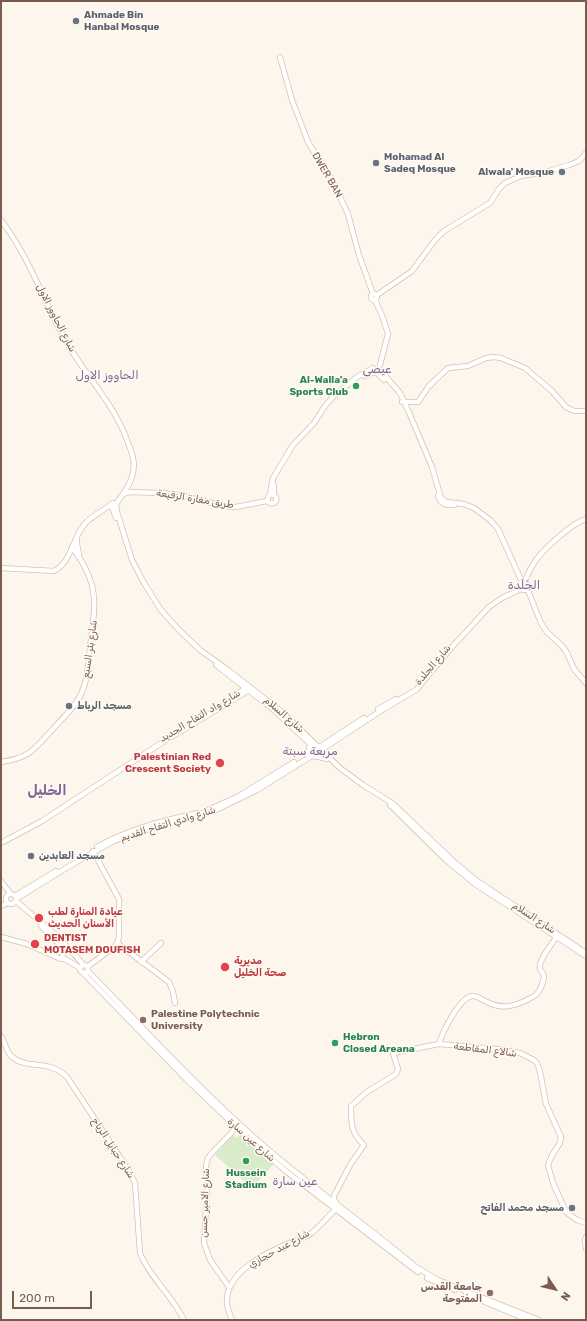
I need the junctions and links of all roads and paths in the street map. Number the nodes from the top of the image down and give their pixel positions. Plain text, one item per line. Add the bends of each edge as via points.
1 (280, 57) dead end
2 (586, 153) edge
3 (1, 220) edge
4 (375, 297) junction
5 (376, 371) junction
6 (403, 402) junction
7 (586, 411) edge
8 (129, 486) junction
9 (134, 492) junction
10 (123, 494) junction
11 (272, 495) junction
12 (268, 501) junction
13 (111, 505) junction
14 (586, 520) edge
15 (79, 533) junction
16 (71, 548) junction
17 (67, 557) junction
18 (77, 557) junction
19 (1, 568) edge
20 (523, 586) junction
21 (586, 682) edge
22 (240, 684) junction
23 (249, 689) junction
24 (240, 692) junction
25 (310, 744) junction
26 (329, 745) junction
27 (319, 750) junction
28 (309, 756) junction
29 (326, 757) junction
30 (1, 761) edge
31 (1, 840) edge
32 (1, 843) edge
33 (93, 851) junction
34 (1, 881) edge
35 (1, 886) edge
36 (12, 899) junction
37 (1, 906) edge
38 (558, 936) junction
39 (1, 937) edge
40 (117, 943) junction
41 (161, 943) dead end
42 (586, 953) edge
43 (586, 956) edge
44 (60, 959) junction
45 (141, 962) junction
46 (84, 969) junction
47 (175, 1003) dead end
48 (1, 1036) edge
49 (439, 1044) junction
50 (238, 1126) junction
51 (336, 1207) junction
52 (586, 1223) edge
53 (586, 1237) edge
54 (586, 1249) edge
55 (229, 1287) junction
56 (508, 1310) junction
57 (184, 1320) edge
58 (232, 1320) edge
59 (528, 1320) edge
60 (539, 1320) edge

1 - 4 street, DWER BAN via 292,100 308,142 332,180 348,214 361,261
2 - 4 street via 579,161 569,165 521,176 505,183 490,203 444,231 412,271
3 - 8 street, شارع الحاووز الاول via 29,264 67,343 121,425 133,457 132,480
4 - 5 street, DWER BAN via 388,334 380,365 382,368
5 - 6 street via 400,393
5 - 11 street via 357,377 329,401 314,423 293,445 273,478
6 - 7 street via 418,402 429,386 448,368 468,366 494,357 525,368 566,407 574,411
6 - 20 street via 432,467 443,500 470,506 494,524
8 - 9 street
8 - 10 street
9 - 10 street, طريق مغارة الزقيعة
9 - 12 street, طريق مغارة الزقيعة via 180,495 236,507
10 - 13 street
10 - 23 street, شارع السلام via 116,504 117,512 132,560 161,610 200,650
11 - 12 street via 268,497
11 - 12 street via 276,499 275,503 270,504
13 - 15 street via 93,516
13 - 22 street, شارع السلام via 129,561 159,611 198,652
14 - 20 street via 574,527 542,556
15 - 16 street
15 - 18 street via 76,544
16 - 17 street
16 - 18 street, شارع بئر السبع
17 - 18 street
17 - 19 street via 54,571
18 - 30 street, شارع بئر السبع via 90,578 95,603 84,686 75,705 33,751 24,757
20 - 21 street via 546,631 563,646 574,670
20 - 26 street, شارع الجلدة via 489,607 416,690
20 - 27 street, شارع الجلدة via 484,607 412,691 376,710
22 - 23 street, شارع السلام
22 - 24 street
23 - 24 street, شارع واد التفاح الجديد
23 - 25 street, شارع السلام
23 - 27 street, شارع السلام via 282,712
23 - 32 street, شارع واد التفاح الجديد via 42,821
24 - 31 street, شارع واد التفاح الجديد via 146,749 40,819
25 - 27 street, شارع السلام
25 - 28 street
26 - 27 street, شارع الجلدة
26 - 29 street
27 - 28 street, شارع وادي التفاح القديم
27 - 29 street, شارع السلام
28 - 29 street
28 - 33 street, شارع وادي التفاح القديم via 223,803 200,812 133,830
29 - 38 street, شارع السلام via 350,779 388,803 446,860 475,884
33 - 36 street, شارع وادي التفاح القديم
33 - 40 street via 119,899
34 - 36 street
35 - 36 street
36 - 37 street, شارع وادي التفاح القديم
36 - 44 street via 61,946 64,952
36 - 46 street via 57,936
38 - 42 street, شارع السلام
38 - 43 street, شارع السلام
38 - 49 street via 539,965 544,976 536,995 508,1007 495,1006 472,996 463,1000 442,1034
39 - 44 street via 27,944
40 - 45 street
40 - 46 street
41 - 45 street
44 - 46 street
45 - 47 street via 169,982
46 - 50 street, شارع عين سارة
46 - 50 street, شارع عين سارة via 185,1078
48 - 57 street, شارع حبايل الرياح via 10,1055 21,1063 55,1068 67,1077 129,1171 135,1183 140,1253 144,1263 173,1300
49 - 51 street, شالاع المقاطعة via 393,1053 398,1069 396,1074 368,1091 351,1106 352,1128 358,1140 364,1145 334,1196
49 - 52 street, شالاع المقاطعة via 520,1053 537,1063 546,1104 561,1137 548,1165 553,1183 566,1212
50 - 51 street, شارع عين سارة
50 - 55 street, شارع الامير حسن via 211,1154 206,1165 204,1243 210,1260
51 - 55 street, شارع عبد حجازي via 309,1234 249,1265 238,1274
51 - 56 street, شارع عين سارة via 430,1276
53 - 54 street
55 - 58 street via 227,1303
56 - 59 street
56 - 60 street

